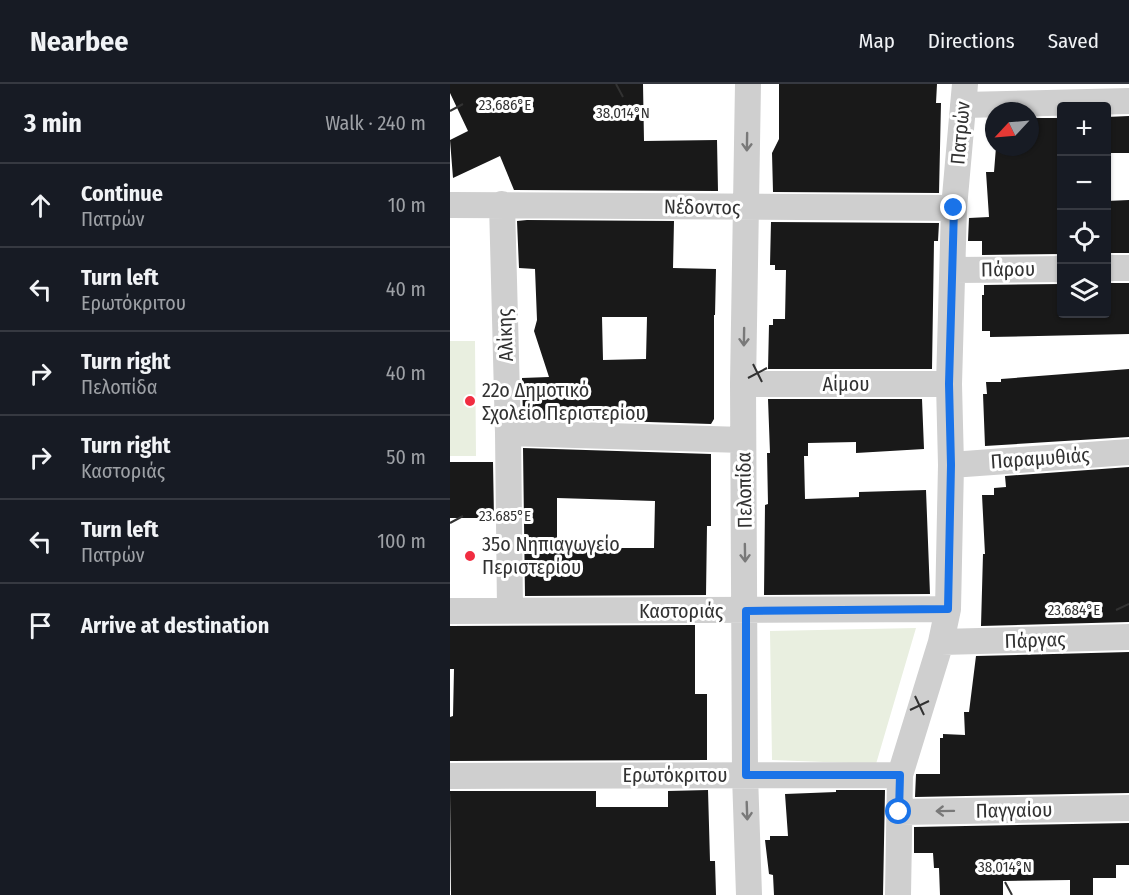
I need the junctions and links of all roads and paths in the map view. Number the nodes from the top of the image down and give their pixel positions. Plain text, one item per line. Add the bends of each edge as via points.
1 (748, 84) edge
2 (964, 94) edge
3 (1129, 101) edge
4 (501, 204) junction
5 (450, 205) edge
6 (745, 207) junction
7 (954, 208) junction
8 (1111, 268) edge
9 (1129, 268) edge
10 (1057, 269) edge
11 (954, 270) junction
12 (743, 384) junction
13 (949, 384) junction
14 (508, 433) junction
15 (743, 440) junction
16 (1129, 452) edge
17 (951, 465) junction
18 (948, 609) junction
19 (510, 610) junction
20 (450, 611) edge
21 (746, 611) junction
22 (1129, 637) edge
23 (941, 642) junction
24 (746, 775) junction
25 (900, 775) junction
26 (450, 776) edge
27 (1129, 808) edge
28 (899, 812) junction
29 (749, 895) edge
30 (898, 895) edge

1 -> 6 street, Πελοπίδα
2 - 3 street
2 - 7 street, Πατρών
4 - 5 street, Νέδοντος
4 - 6 street, Νέδοντος
4 - 14 street, Αλίκης
6 - 7 street, Νέδοντος
6 -> 12 street, Πελοπίδα
7 - 11 street, Πατρών
8 - 9 street
10 - 11 street, Πάρου
11 - 13 street, Πατρών
12 - 13 street, Αίμου
12 - 15 street, Πελοπίδα
13 - 17 street, Πατρών
14 - 15 street
14 - 19 street, Αλίκης
15 -> 21 street, Πελοπίδα
16 - 17 street, Παραμυθιάς
17 - 18 street, Πατρών
18 - 21 street, Καστοριάς
18 - 23 street, Πατρών
19 - 20 street, Καστοριάς
19 - 21 street, Καστοριάς
21 - 24 street, Πελοπίδα
22 - 23 street, Πάργας
23 - 25 street, Πατρών
24 - 25 street, Ερωτόκριτου
24 - 26 street, Ερωτόκριτου
24 -> 29 street, Πελοπίδα
25 - 28 street, Πατρών
27 -> 28 street, Παγγαίου
28 - 30 street, Πατρών

